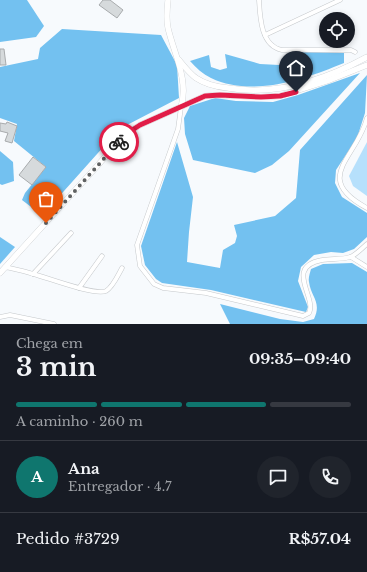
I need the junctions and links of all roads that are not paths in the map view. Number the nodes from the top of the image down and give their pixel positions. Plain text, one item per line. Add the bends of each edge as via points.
1 (168, 0) edge
2 (259, 0) edge
3 (340, 0) edge
4 (265, 35) junction
5 (355, 52) dead end
6 (366, 58) edge
7 (179, 60) junction
8 (367, 65) edge
9 (191, 74) junction
10 (182, 78) junction
11 (207, 83) junction
12 (184, 95) junction
13 (205, 96) junction
14 (192, 101) junction
15 (182, 107) junction
16 (367, 118) edge
17 (367, 208) edge
18 (71, 233) dead end
19 (367, 244) edge
20 (102, 256) dead end
21 (351, 257) junction
22 (5, 267) junction
23 (367, 267) edge
24 (122, 268) dead end
25 (0, 273) edge
26 (33, 274) junction
27 (79, 288) junction
28 (0, 317) edge
29 (54, 324) edge

1 - 7 main road via 168,26
2 - 4 street
3 - 4 street
4 - 5 street via 271,46 282,50
6 - 11 main road via 330,74 281,88 248,91
7 - 9 main road
7 - 10 main road
8 - 13 main road via 280,96
9 - 10 main road via 186,74
9 - 11 main road
10 - 12 main road
11 - 13 main road via 209,89
12 - 14 main road
12 - 15 main road
13 - 14 main road
14 - 15 main road
15 - 21 street via 178,129 137,245 140,266 154,284 162,288 206,293 303,316 309,313 312,306 303,279 305,270 316,261
15 - 22 main road via 140,125 126,134
16 - 17 street via 362,133 340,169 339,177 344,192
18 - 26 street
19 - 21 street
20 - 27 street
21 - 23 street
22 - 25 main road
22 - 26 street
24 - 27 street via 106,290
26 - 27 street
28 - 29 street via 10,315

